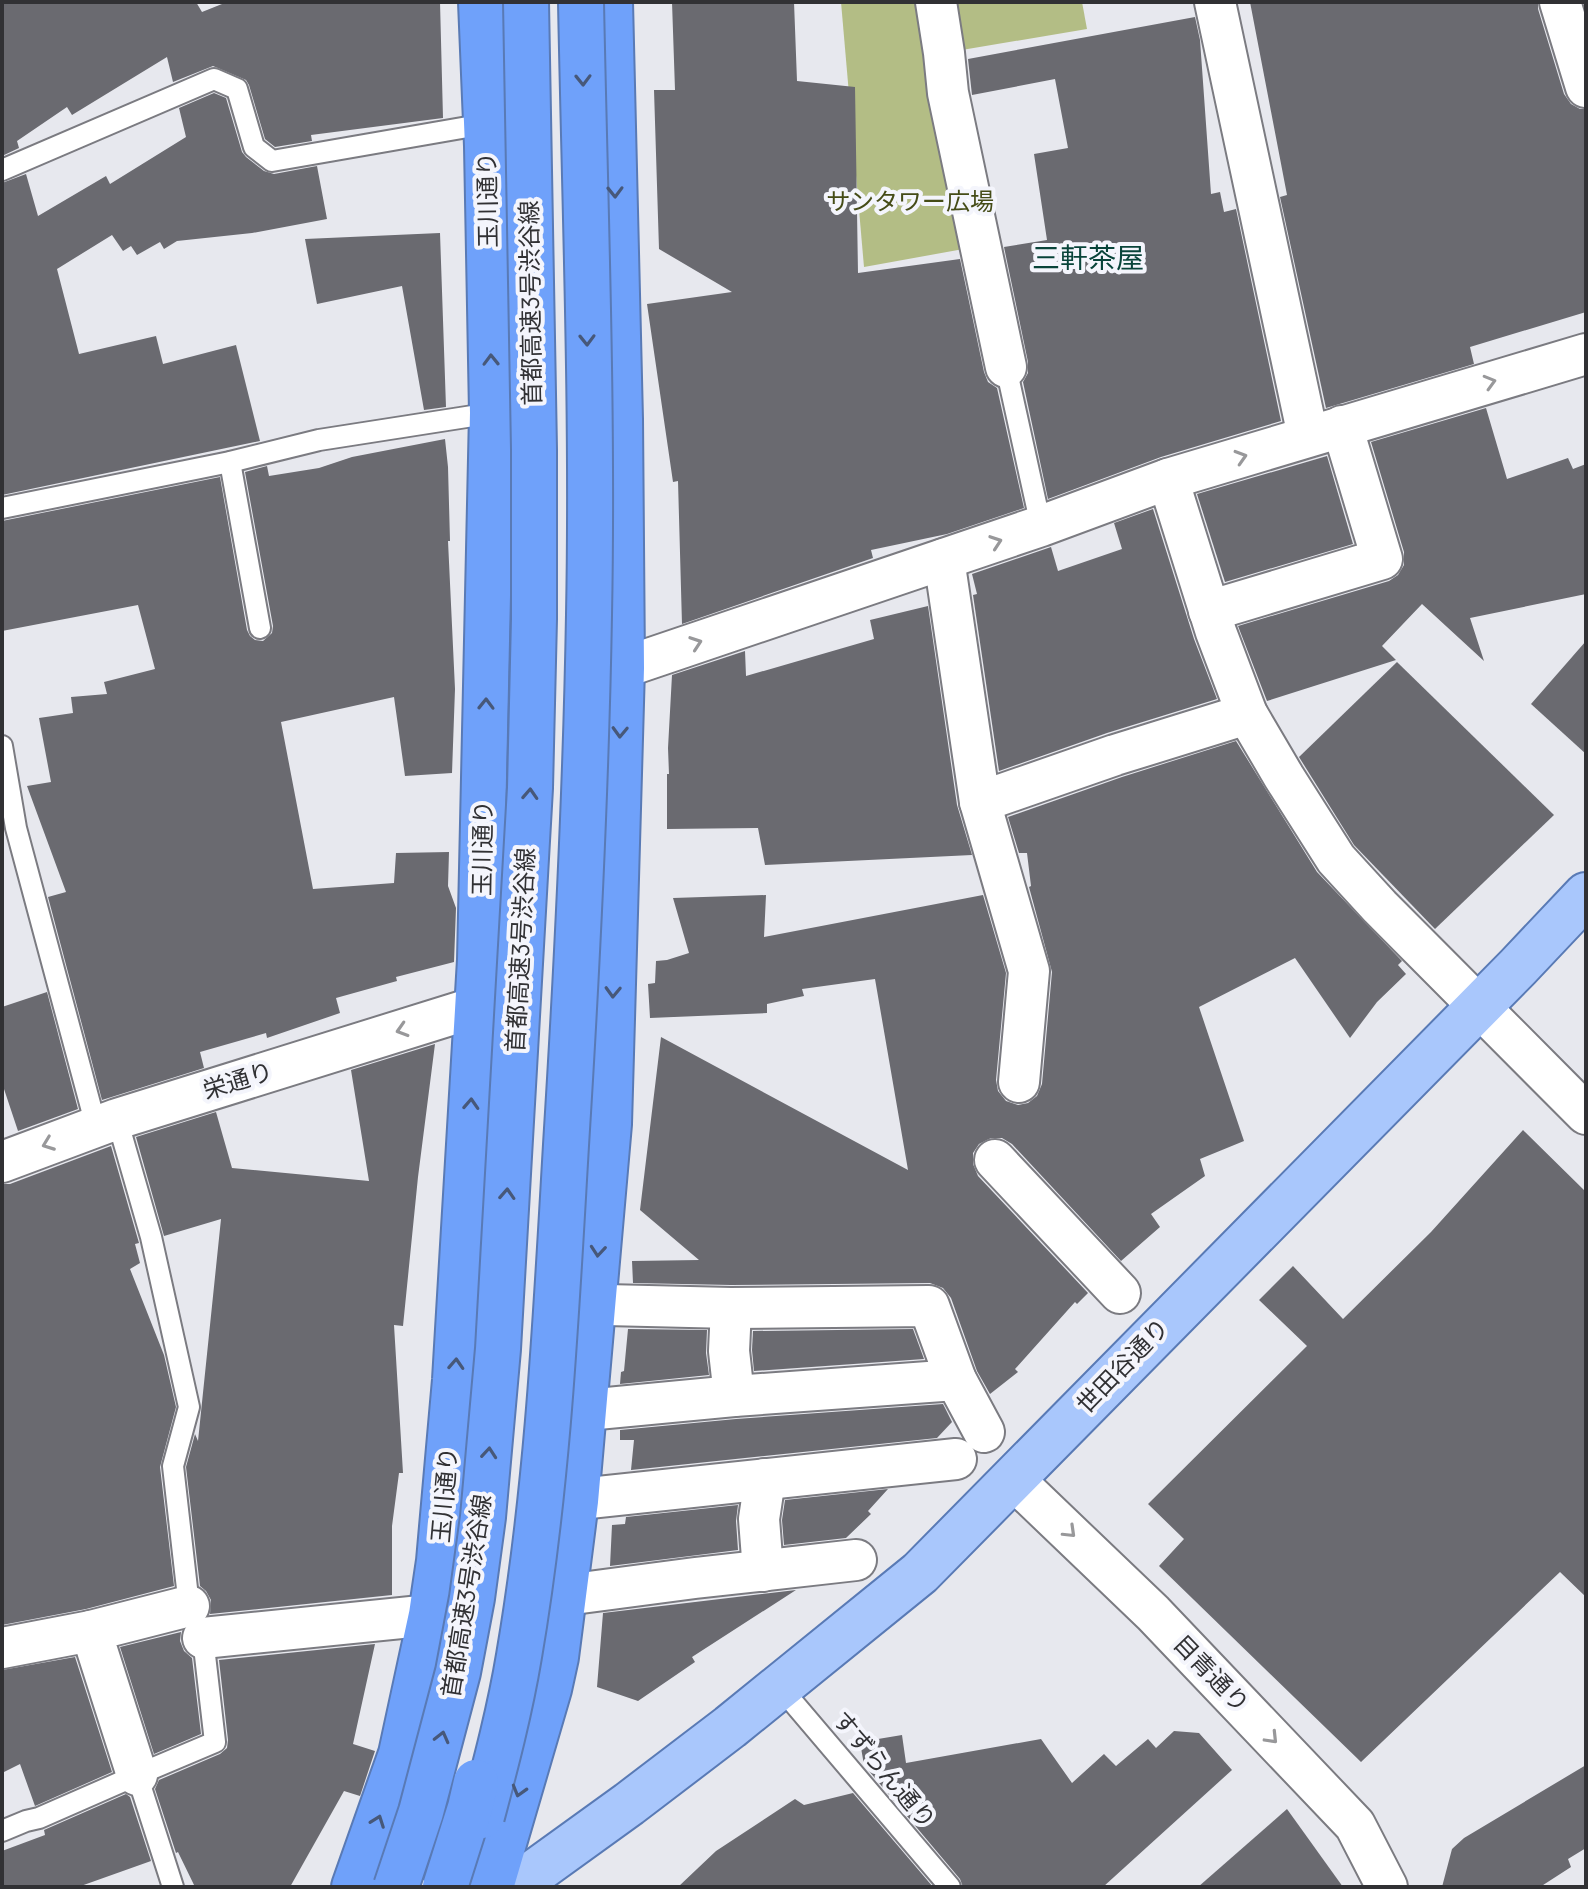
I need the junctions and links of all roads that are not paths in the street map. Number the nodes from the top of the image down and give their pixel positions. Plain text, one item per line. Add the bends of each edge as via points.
1 (481, 2) edge
2 (526, 2) edge
3 (581, 2) edge
4 (610, 2) edge
5 (936, 2) edge
6 (1215, 2) edge
7 (1560, 2) edge
8 (1586, 87) edge
9 (485, 124) junction
10 (2, 170) edge
11 (1586, 354) edge
12 (1006, 367) joint
13 (492, 413) junction
14 (1325, 431) junction
15 (230, 462) junction
16 (620, 463) junction
17 (1168, 479) junction
18 (2, 508) edge
19 (1041, 526) junction
20 (944, 559) junction
21 (1209, 611) junction
22 (260, 628) dead end
23 (622, 668) junction
24 (1247, 714) junction
25 (2, 746) edge
26 (980, 802) junction
27 (9, 829) edge
28 (1586, 895) edge
29 (476, 1007) junction
30 (1478, 1007) junction
31 (1019, 1082) dead end
32 (1586, 1114) edge
33 (107, 1122) junction
34 (995, 1160) dead end
35 (2, 1162) edge
36 (1120, 1293) dead end
37 (606, 1305) dead end
38 (731, 1308) junction
39 (956, 1380) junction
40 (734, 1396) junction
41 (597, 1409) dead end
42 (984, 1432) dead end
43 (956, 1459) dead end
44 (765, 1479) junction
45 (1013, 1479) junction
46 (589, 1498) dead end
47 (856, 1560) dead end
48 (763, 1571) junction
49 (581, 1593) dead end
50 (431, 1615) junction
51 (196, 1622) junction
52 (91, 1631) junction
53 (2, 1648) edge
54 (780, 1687) junction
55 (137, 1775) junction
56 (2, 1831) edge
57 (173, 1887) edge
58 (354, 1887) edge
59 (396, 1887) edge
60 (445, 1887) edge
61 (460, 1887) edge
62 (491, 1887) edge
63 (514, 1887) edge
64 (950, 1887) edge
65 (1387, 1887) edge

1 - 9 highway, 玉川通り
59 -> 2 highway, 首都高速3号渋谷線, bridge via 458,1672 483,1517 498,1349 530,788 534,619
3 -> 61 highway, bridge via 589,611 578,948 555,1330 520,1654 503,1737
4 -> 16 highway
5 - 12 street via 948,93
6 - 14 street
7 - 8 street
9 - 10 lane via 272,161 254,147 237,89 214,79
13 -> 9 highway, 玉川通り
14 -> 11 street
12 - 19 lane
13 - 15 lane via 319,440
29 -> 13 highway, 玉川通り
17 -> 14 street
14 - 21 street via 1382,559
15 - 18 lane
15 - 22 lane
16 - 23 highway
16 - 60 highway, bridge via 574,741 541,1311 519,1562 470,1808
17 - 19 street
17 - 21 street
20 -> 19 street
23 -> 20 street
20 - 26 street
21 - 24 street
23 -> 62 highway via 609,1124 576,1501 549,1689
24 - 26 street
24 - 30 street via 1336,859
25 - 27 lane
26 - 31 street via 1029,971
27 - 33 lane
28 - 30 main road, 世田谷通り
29 -> 33 street, 栄通り
50 -> 29 highway, 玉川通り via 455,1380
30 - 32 street
30 - 45 main road, 世田谷通り
33 -> 35 street, 栄通り
33 - 51 lane via 151,1237 189,1407 173,1466
34 - 36 street
37 - 38 street
38 - 39 street via 929,1306
38 - 40 street
39 - 40 street
39 - 42 street
40 - 41 street
43 - 44 street
44 - 46 street
44 - 48 street via 759,1519
45 - 54 main road, 世田谷通り via 920,1573
45 -> 65 street, 目青通り via 1153,1613 1355,1825
47 - 48 street
48 - 49 street
50 - 51 street
58 -> 50 highway, 玉川通り via 401,1754
51 - 52 street
51 - 55 lane via 215,1742
52 - 53 street
52 - 55 street
54 - 63 main road, 世田谷通り
54 - 64 lane, すずらん通り
55 - 56 lane
55 - 57 lane

